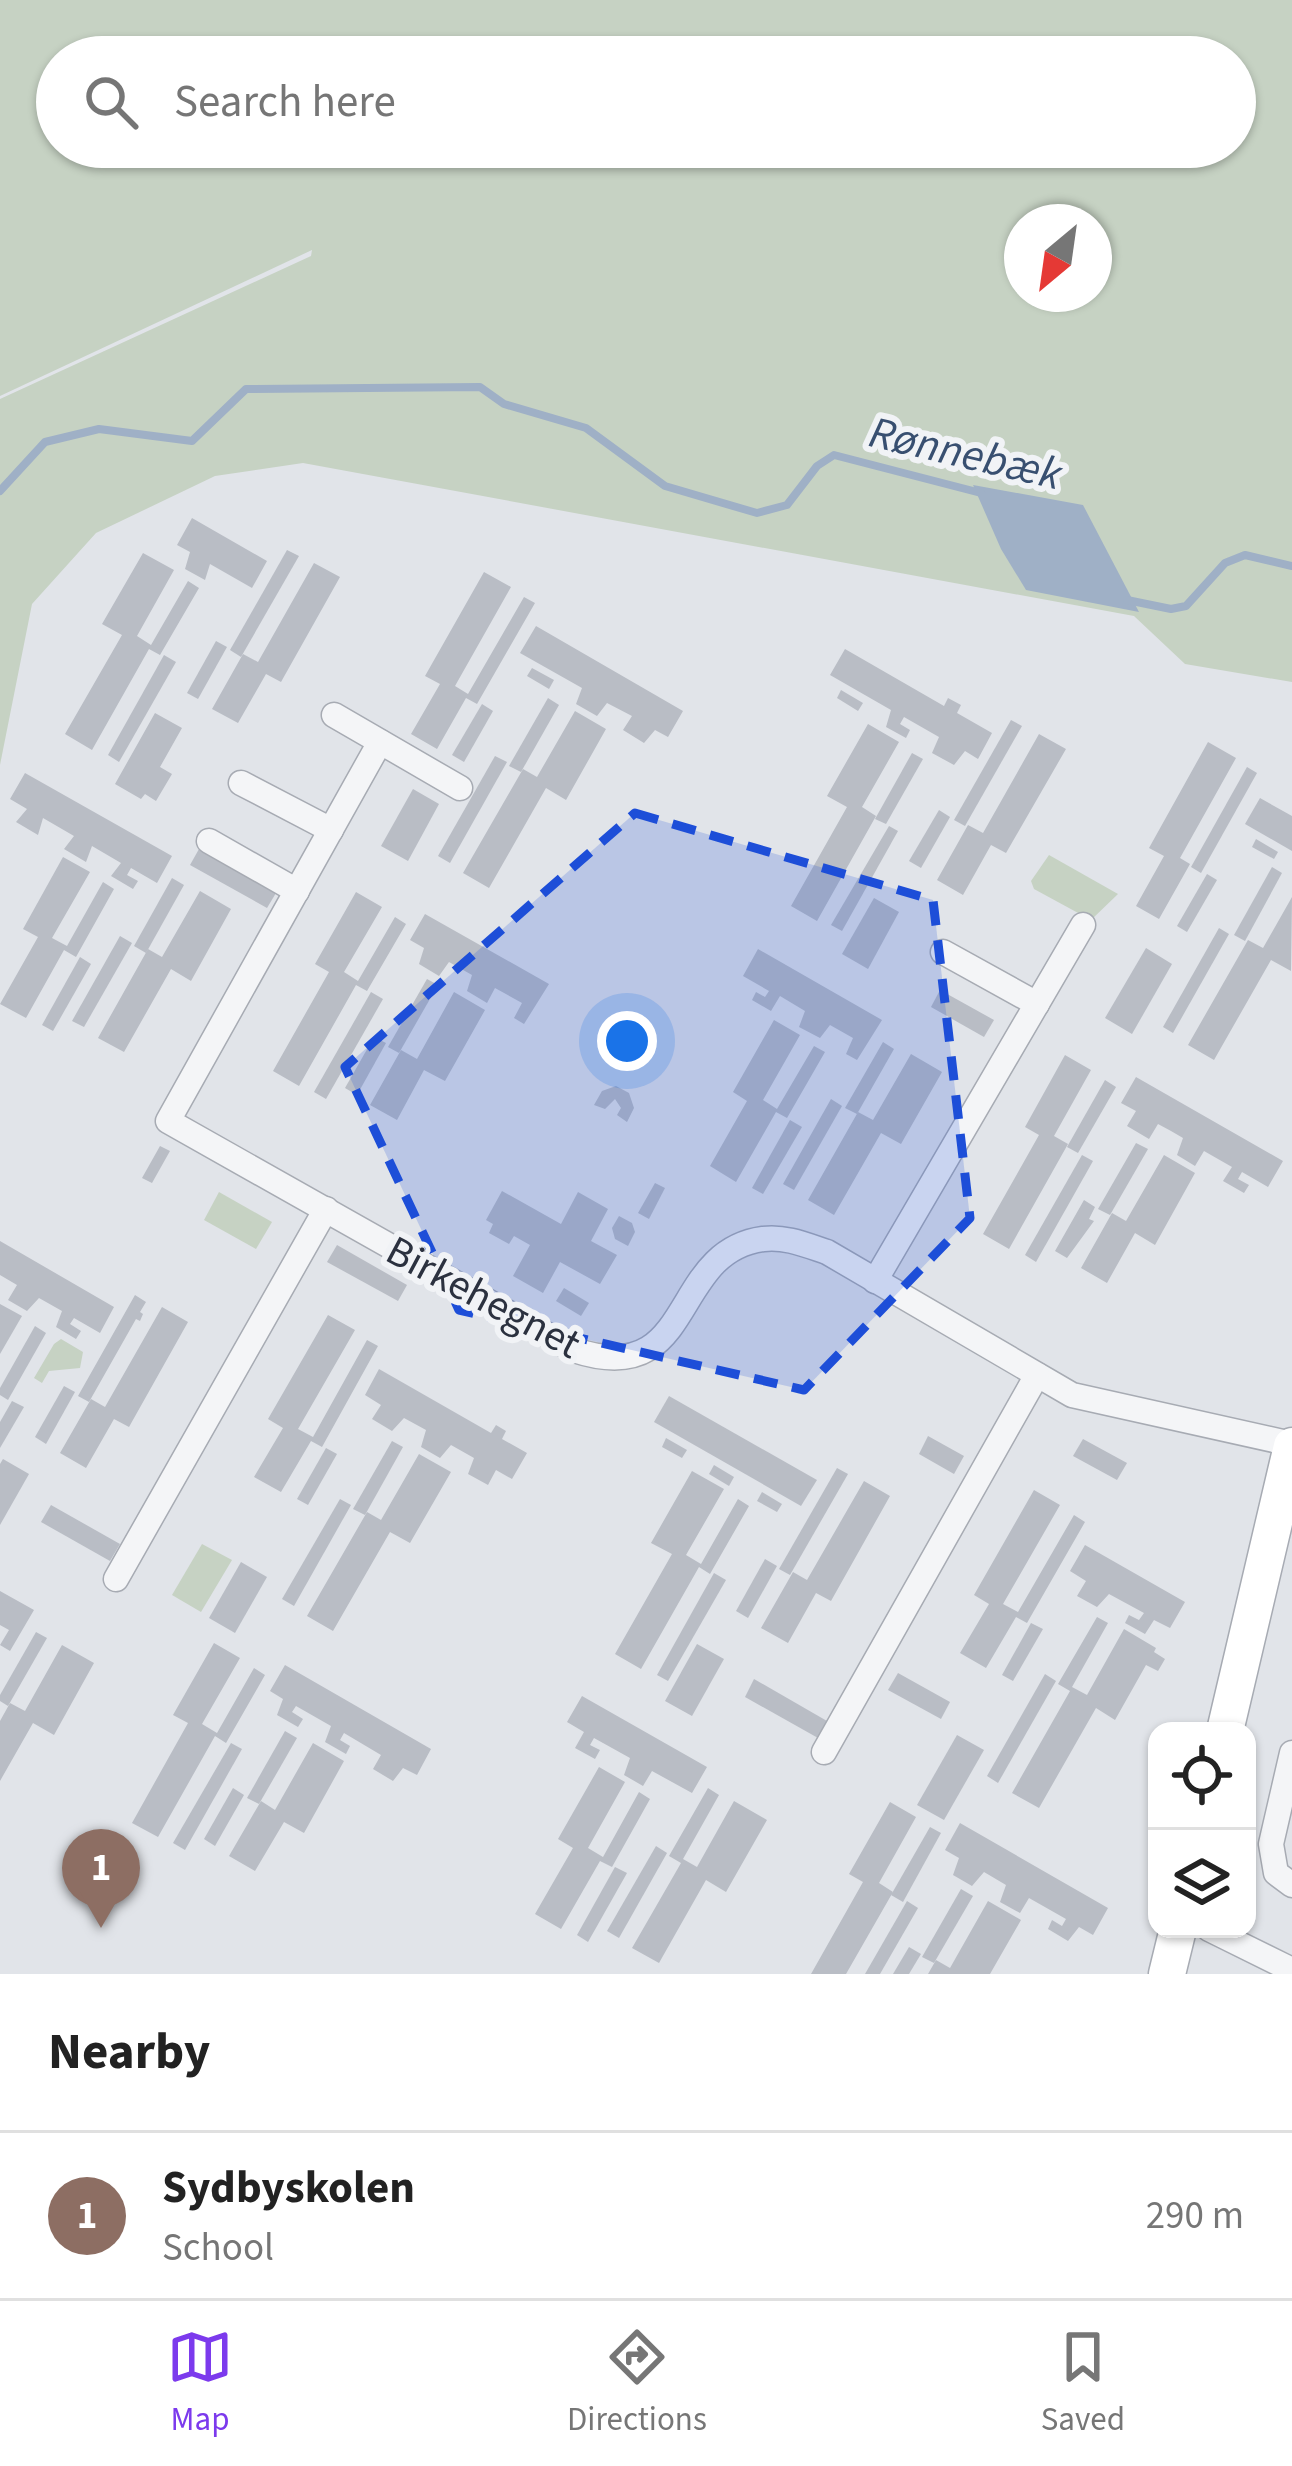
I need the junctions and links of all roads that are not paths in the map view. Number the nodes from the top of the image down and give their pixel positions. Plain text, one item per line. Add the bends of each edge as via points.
1 (334, 715) dead end
2 (380, 742) junction
3 (241, 783) dead end
4 (460, 788) dead end
5 (331, 830) junction
6 (208, 841) dead end
7 (297, 891) junction
8 (1083, 925) dead end
9 (943, 952) dead end
10 (1036, 1004) junction
11 (326, 1210) junction
12 (875, 1281) junction
13 (1036, 1376) junction
14 (1292, 1445) edge
15 (116, 1579) dead end
16 (1227, 1722) edge
17 (824, 1751) dead end
18 (1292, 1754) edge
19 (1292, 1885) edge
20 (1176, 1938) edge
21 (1227, 1938) edge
22 (1292, 1970) edge
23 (1167, 1974) edge

1 - 2 street
2 - 4 street
2 - 5 street, Birkehegnet
3 - 5 street
5 - 7 street, Birkehegnet
6 - 7 street
7 - 11 street, Birkehegnet via 168,1121
8 - 10 street
9 - 10 street
10 - 12 street
11 - 12 street, Birkehegnet via 596,1357 647,1351 714,1260 763,1239 826,1252
11 - 15 street
12 - 13 street, Birkehegnet
13 - 14 street, Birkehegnet via 1072,1395
13 - 17 street
14 - 16 street
18 - 19 street via 1271,1844 1276,1873
20 - 23 street
21 - 22 street

